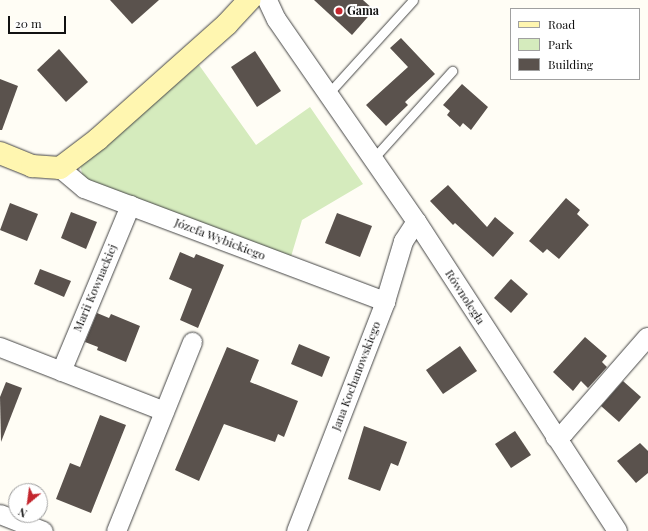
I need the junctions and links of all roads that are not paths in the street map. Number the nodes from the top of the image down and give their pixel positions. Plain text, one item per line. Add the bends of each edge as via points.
1 (248, 0) edge
2 (267, 0) edge
3 (413, 0) edge
4 (452, 71) dead end
5 (328, 95) junction
6 (0, 153) edge
7 (372, 160) junction
8 (60, 168) junction
9 (130, 205) junction
10 (416, 221) junction
11 (385, 301) junction
12 (647, 337) dead end
13 (192, 342) dead end
14 (0, 346) edge
15 (61, 370) junction
16 (164, 411) junction
17 (555, 437) junction
18 (0, 514) edge
19 (42, 531) edge
20 (116, 531) edge
21 (296, 531) edge
22 (617, 531) edge

1 - 8 street via 227,24 104,134
2 - 5 street, Równoległa via 276,19
3 - 5 lane
4 - 7 lane
5 - 7 street, Równoległa
6 - 8 street via 32,166
7 - 10 street, Równoległa
8 - 9 street, Józefa Wybickiego via 84,188
9 - 11 street, Józefa Wybickiego
9 - 15 street, Marii Kownackiej
10 - 11 street, Jana Kochanowskiego via 403,241
10 - 17 street, Równoległa
11 - 21 street, Jana Kochanowskiego
12 - 17 street via 564,432
13 - 16 street
14 - 15 street
15 - 16 street
16 - 20 street
17 - 22 street, Równoległa
18 - 19 street

